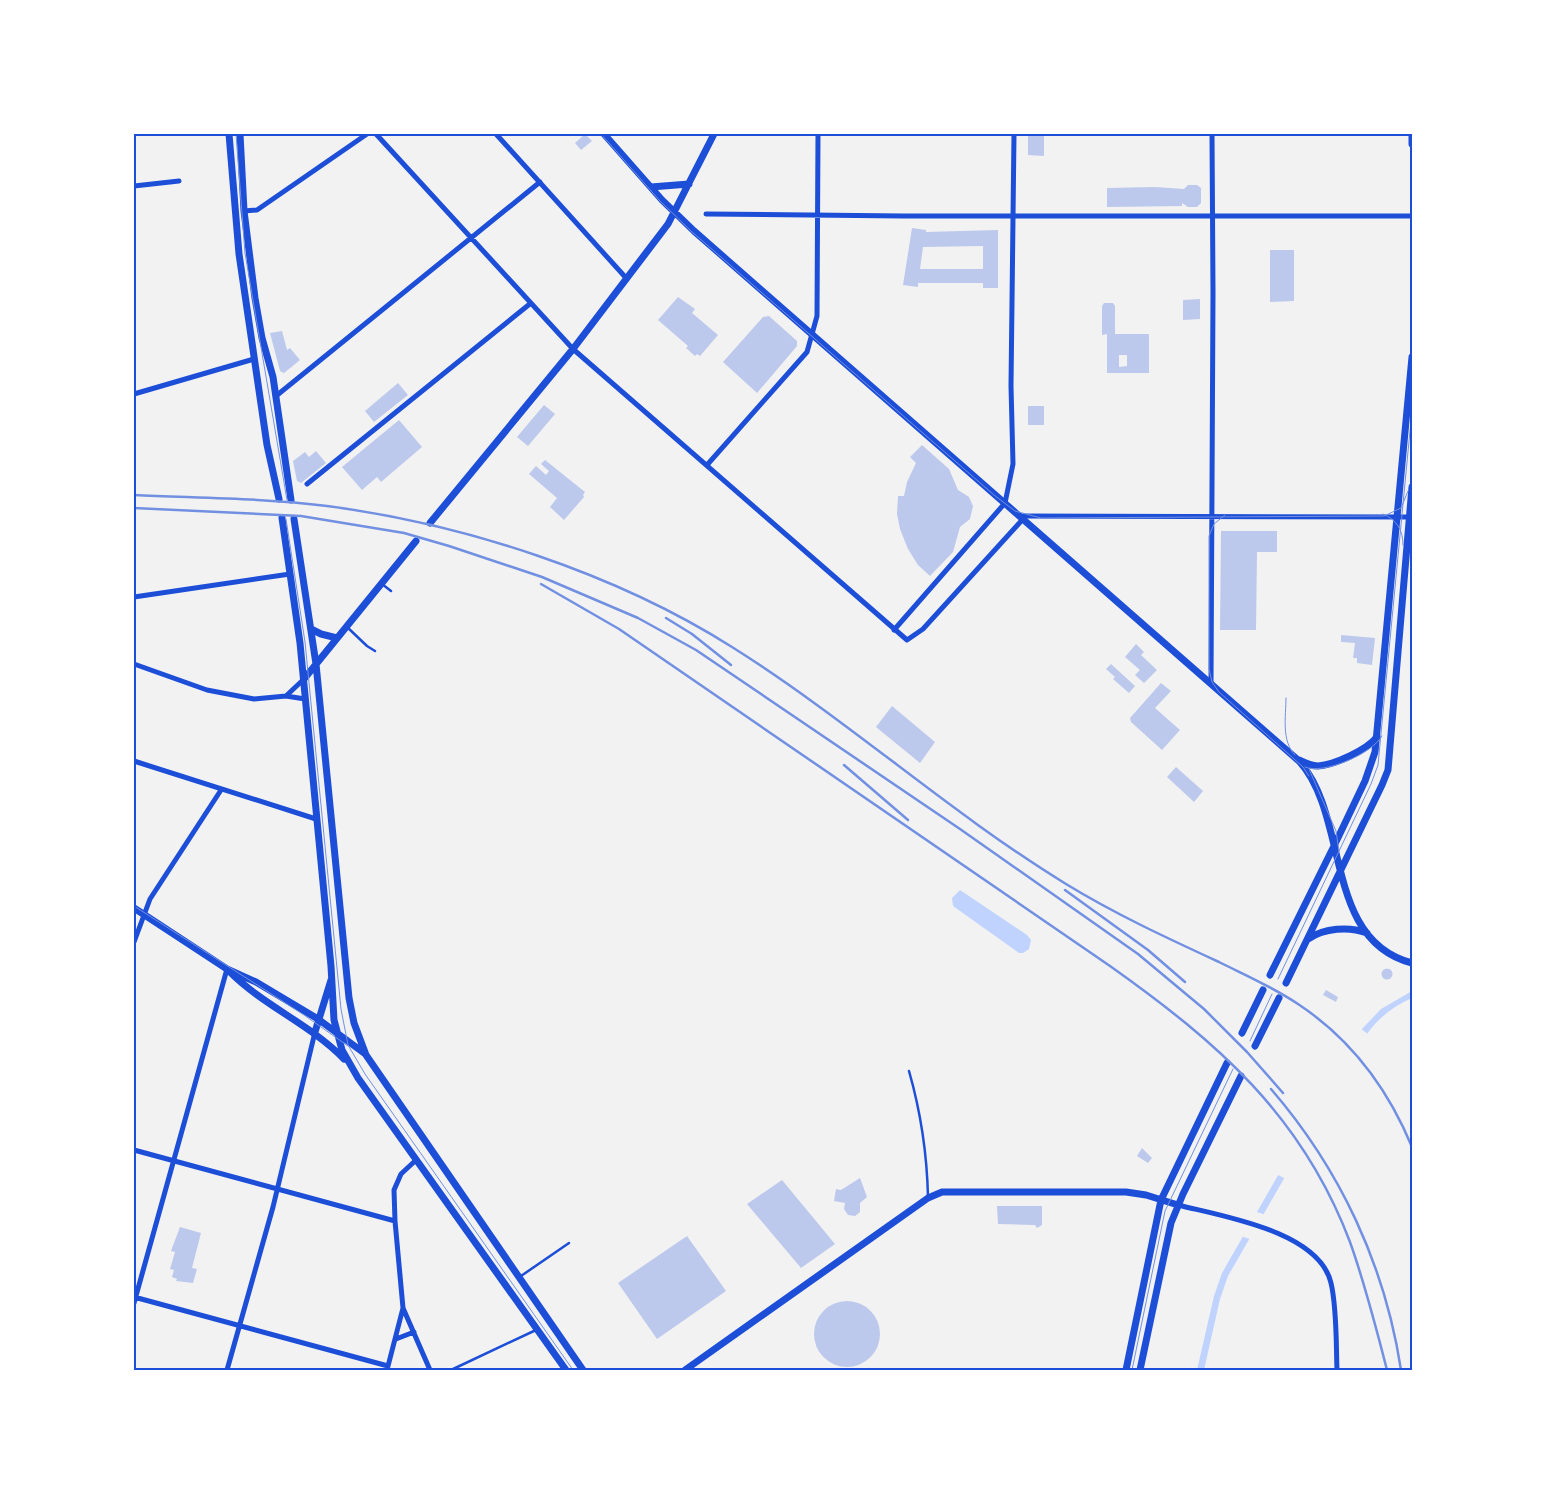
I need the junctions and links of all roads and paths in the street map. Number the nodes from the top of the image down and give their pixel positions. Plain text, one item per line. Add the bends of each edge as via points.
1 (229, 134) edge
2 (240, 134) edge
3 (367, 134) edge
4 (376, 134) edge
5 (496, 134) edge
6 (604, 134) edge
7 (714, 134) edge
8 (818, 134) edge
9 (1014, 134) edge
10 (1212, 134) edge
11 (1412, 134) edge
12 (1412, 144) edge
13 (179, 181) dead end
14 (540, 182) junction
15 (689, 184) junction
16 (134, 186) edge
17 (651, 187) junction
18 (244, 211) junction
19 (674, 213) junction
20 (706, 214) dead end
21 (818, 214) junction
22 (1014, 216) junction
23 (1212, 216) junction
24 (1412, 216) edge
25 (471, 238) junction
26 (627, 279) junction
27 (531, 303) junction
28 (813, 336) junction
29 (573, 350) junction
30 (1412, 357) edge
31 (254, 359) junction
32 (134, 394) edge
33 (276, 396) junction
34 (707, 465) junction
35 (307, 484) dead end
36 (1412, 488) edge
37 (279, 499) dead end
38 (291, 500) dead end
39 (1005, 503) junction
40 (1398, 516) junction
41 (1410, 516) junction
42 (1210, 517) junction
43 (282, 518) dead end
44 (1021, 518) junction
45 (294, 519) dead end
46 (430, 523) dead end
47 (416, 540) dead end
48 (290, 574) junction
49 (380, 583) junction
50 (391, 591) dead end
51 (134, 597) edge
52 (346, 626) junction
53 (311, 629) junction
54 (894, 630) junction
55 (337, 638) junction
56 (375, 651) dead end
57 (134, 664) edge
58 (316, 664) junction
59 (304, 679) junction
60 (1210, 682) junction
61 (286, 696) junction
62 (305, 699) junction
63 (1377, 737) junction
64 (1296, 759) junction
65 (134, 761) edge
66 (221, 790) junction
67 (316, 819) junction
68 (1335, 844) junction
69 (1340, 870) junction
70 (134, 908) edge
71 (143, 914) junction
72 (1367, 933) junction
73 (1307, 939) junction
74 (134, 942) edge
75 (1412, 963) edge
76 (227, 969) junction
77 (1270, 975) dead end
78 (332, 977) junction
79 (1286, 983) dead end
80 (1263, 990) dead end
81 (1279, 998) dead end
82 (318, 1020) junction
83 (336, 1031) junction
84 (315, 1032) junction
85 (1242, 1034) dead end
86 (1255, 1046) dead end
87 (366, 1055) junction
88 (348, 1063) junction
89 (1227, 1063) dead end
90 (910, 1071) dead end
91 (1240, 1076) dead end
92 (134, 1150) edge
93 (416, 1160) junction
94 (174, 1162) junction
95 (276, 1190) junction
96 (928, 1198) junction
97 (1161, 1200) junction
98 (1178, 1205) junction
99 (395, 1221) junction
100 (569, 1243) dead end
101 (519, 1278) junction
102 (134, 1299) edge
103 (403, 1308) junction
104 (240, 1325) junction
105 (537, 1329) junction
106 (414, 1332) junction
107 (396, 1339) junction
108 (387, 1368) edge
109 (227, 1370) edge
110 (430, 1370) edge
111 (451, 1370) edge
112 (566, 1370) edge
113 (584, 1370) edge
114 (685, 1370) edge
115 (1126, 1370) edge
116 (1140, 1370) edge
117 (1337, 1370) edge

1 - 31 main road via 234,212
2 - 18 main road
3 - 18 street via 257,210
4 - 25 street
5 - 14 street
6 - 17 main road
7 - 15 main road
8 - 21 street
9 - 22 street
10 - 23 street
11 - 12 main road
13 - 16 street
14 - 25 street
14 - 26 street
15 - 17 main road
15 - 19 main road
17 - 19 main road
18 - 33 main road via 257,306
19 - 26 main road
19 - 28 main road
20 - 21 street
21 - 22 street
21 - 28 street via 817,316
22 - 23 street
22 - 39 street via 1013,464
23 - 24 street
23 - 42 street
25 - 27 street
25 - 33 street
26 - 29 main road
27 - 29 street
27 - 35 street
28 - 34 street via 807,352
28 - 39 main road
29 - 34 street
29 - 46 main road
30 - 40 main road
31 - 32 street
31 - 37 main road
33 - 38 main road
34 - 54 street
36 - 41 main road
39 - 44 main road
39 - 54 street
40 - 41 street
40 - 42 street
40 - 63 main road
41 - 69 main road via 1388,770
42 - 44 street
42 - 60 street
43 - 48 main road
44 - 54 street via 923,629 907,640
44 - 60 main road
45 - 53 main road
47 - 49 main road
48 - 51 street
48 - 59 main road
49 - 50 lane
49 - 52 main road
52 - 55 main road
52 - 56 lane
53 - 55 main road
53 - 58 main road
55 - 58 main road
57 - 61 street via 233,696 254,699
58 - 59 main road
58 - 87 main road via 349,998
59 - 61 street
59 - 62 main road
60 - 64 main road
61 - 62 street
62 - 67 main road
63 - 64 main road via 1362,750 1325,764 1313,765
63 - 68 main road via 1372,764
64 - 68 main road via 1309,776
65 - 66 street
66 - 67 street
66 - 71 street
67 - 78 main road
68 - 69 main road
68 - 77 main road
69 - 72 main road via 1352,910
69 - 73 main road
70 - 71 main road
71 - 74 street
71 - 76 main road
72 - 73 main road via 1339,929
72 - 75 main road via 1390,954
73 - 79 main road
76 - 82 main road via 256,982
76 - 84 main road via 249,988
76 - 94 street
78 - 82 main road
78 - 83 main road
80 - 85 main road
81 - 86 main road
82 - 83 main road
82 - 84 main road
83 - 87 main road
83 - 88 main road
84 - 88 main road
84 - 95 street
87 - 101 main road
88 - 93 main road
89 - 97 main road
90 - 96 lane via 927,1156
91 - 98 main road
92 - 94 street
93 - 99 street via 400,1174 394,1190
93 - 105 main road
94 - 95 street
94 - 102 street
95 - 99 street
95 - 104 street
96 - 97 main road via 942,1192 1068,1191 1135,1193
96 - 114 main road
97 - 98 main road
97 - 115 main road
98 - 116 main road via 1166,1241
98 - 117 street via 1265,1229 1295,1241 1320,1261 1328,1273 1333,1303
99 - 103 street
100 - 101 lane
101 - 113 main road
102 - 104 street
103 - 106 street
103 - 107 street
104 - 108 street
104 - 109 street
105 - 111 lane
105 - 112 main road
106 - 107 street
106 - 110 street
107 - 108 street

